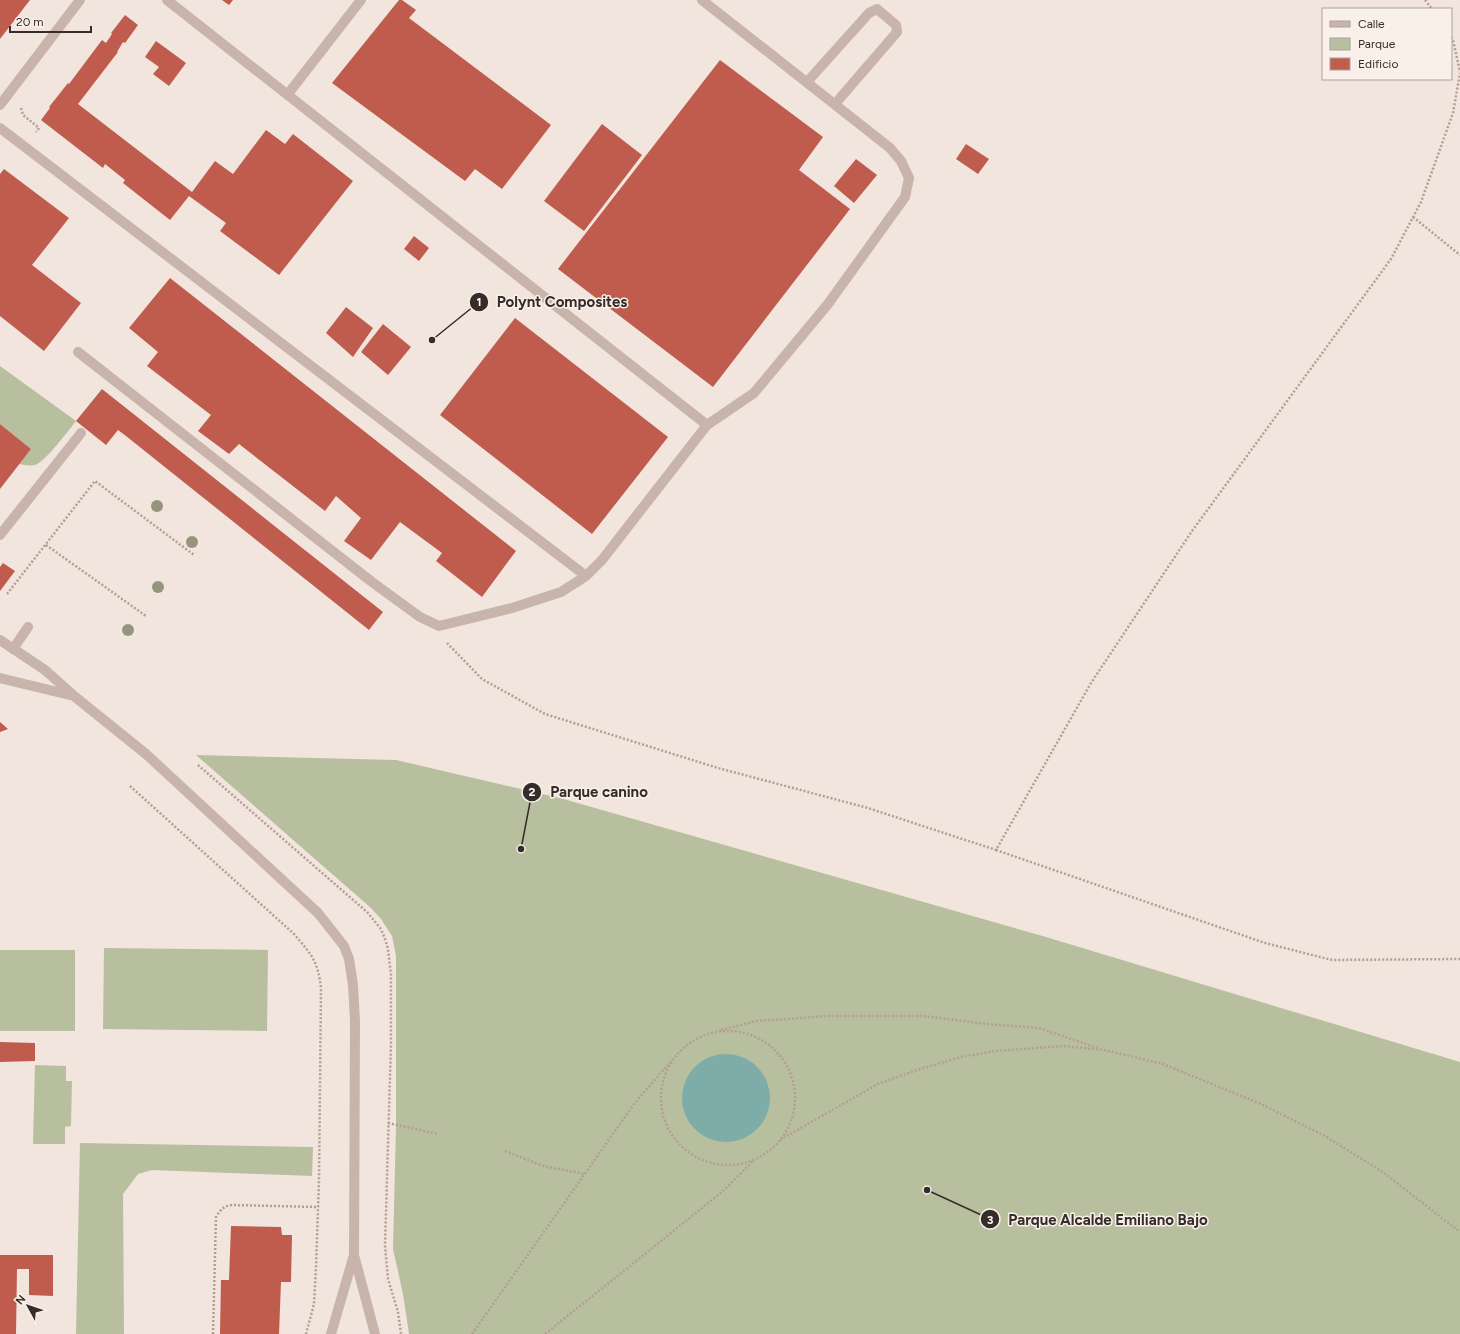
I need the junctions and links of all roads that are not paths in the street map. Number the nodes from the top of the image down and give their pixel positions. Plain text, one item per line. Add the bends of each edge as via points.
1 (80, 0) edge
2 (167, 0) edge
3 (361, 0) edge
4 (702, 0) edge
5 (807, 82) junction
6 (288, 94) junction
7 (835, 104) junction
8 (0, 105) edge
9 (0, 128) edge
10 (78, 352) dead end
11 (707, 425) junction
12 (81, 433) dead end
13 (0, 535) edge
14 (586, 576) junction
15 (28, 627) dead end
16 (0, 640) edge
17 (13, 649) junction
18 (0, 678) edge
19 (74, 696) junction
20 (354, 1255) junction
21 (330, 1334) edge
22 (374, 1334) edge

1 - 8 street
2 - 6 street
3 - 6 street
4 - 5 street
5 - 7 street
5 - 7 street via 869,13 877,9 896,26 897,32
6 - 11 street
7 - 11 street via 890,148 901,161 909,178 905,197 828,304 754,393
9 - 14 street
10 - 14 street via 372,582 420,617 439,626 512,608 562,592
11 - 14 street via 602,560
12 - 13 street
15 - 17 street
16 - 17 street
17 - 19 street via 45,670
18 - 19 street
19 - 20 street via 146,754 313,908 344,946 354,985
20 - 21 street
20 - 22 street

